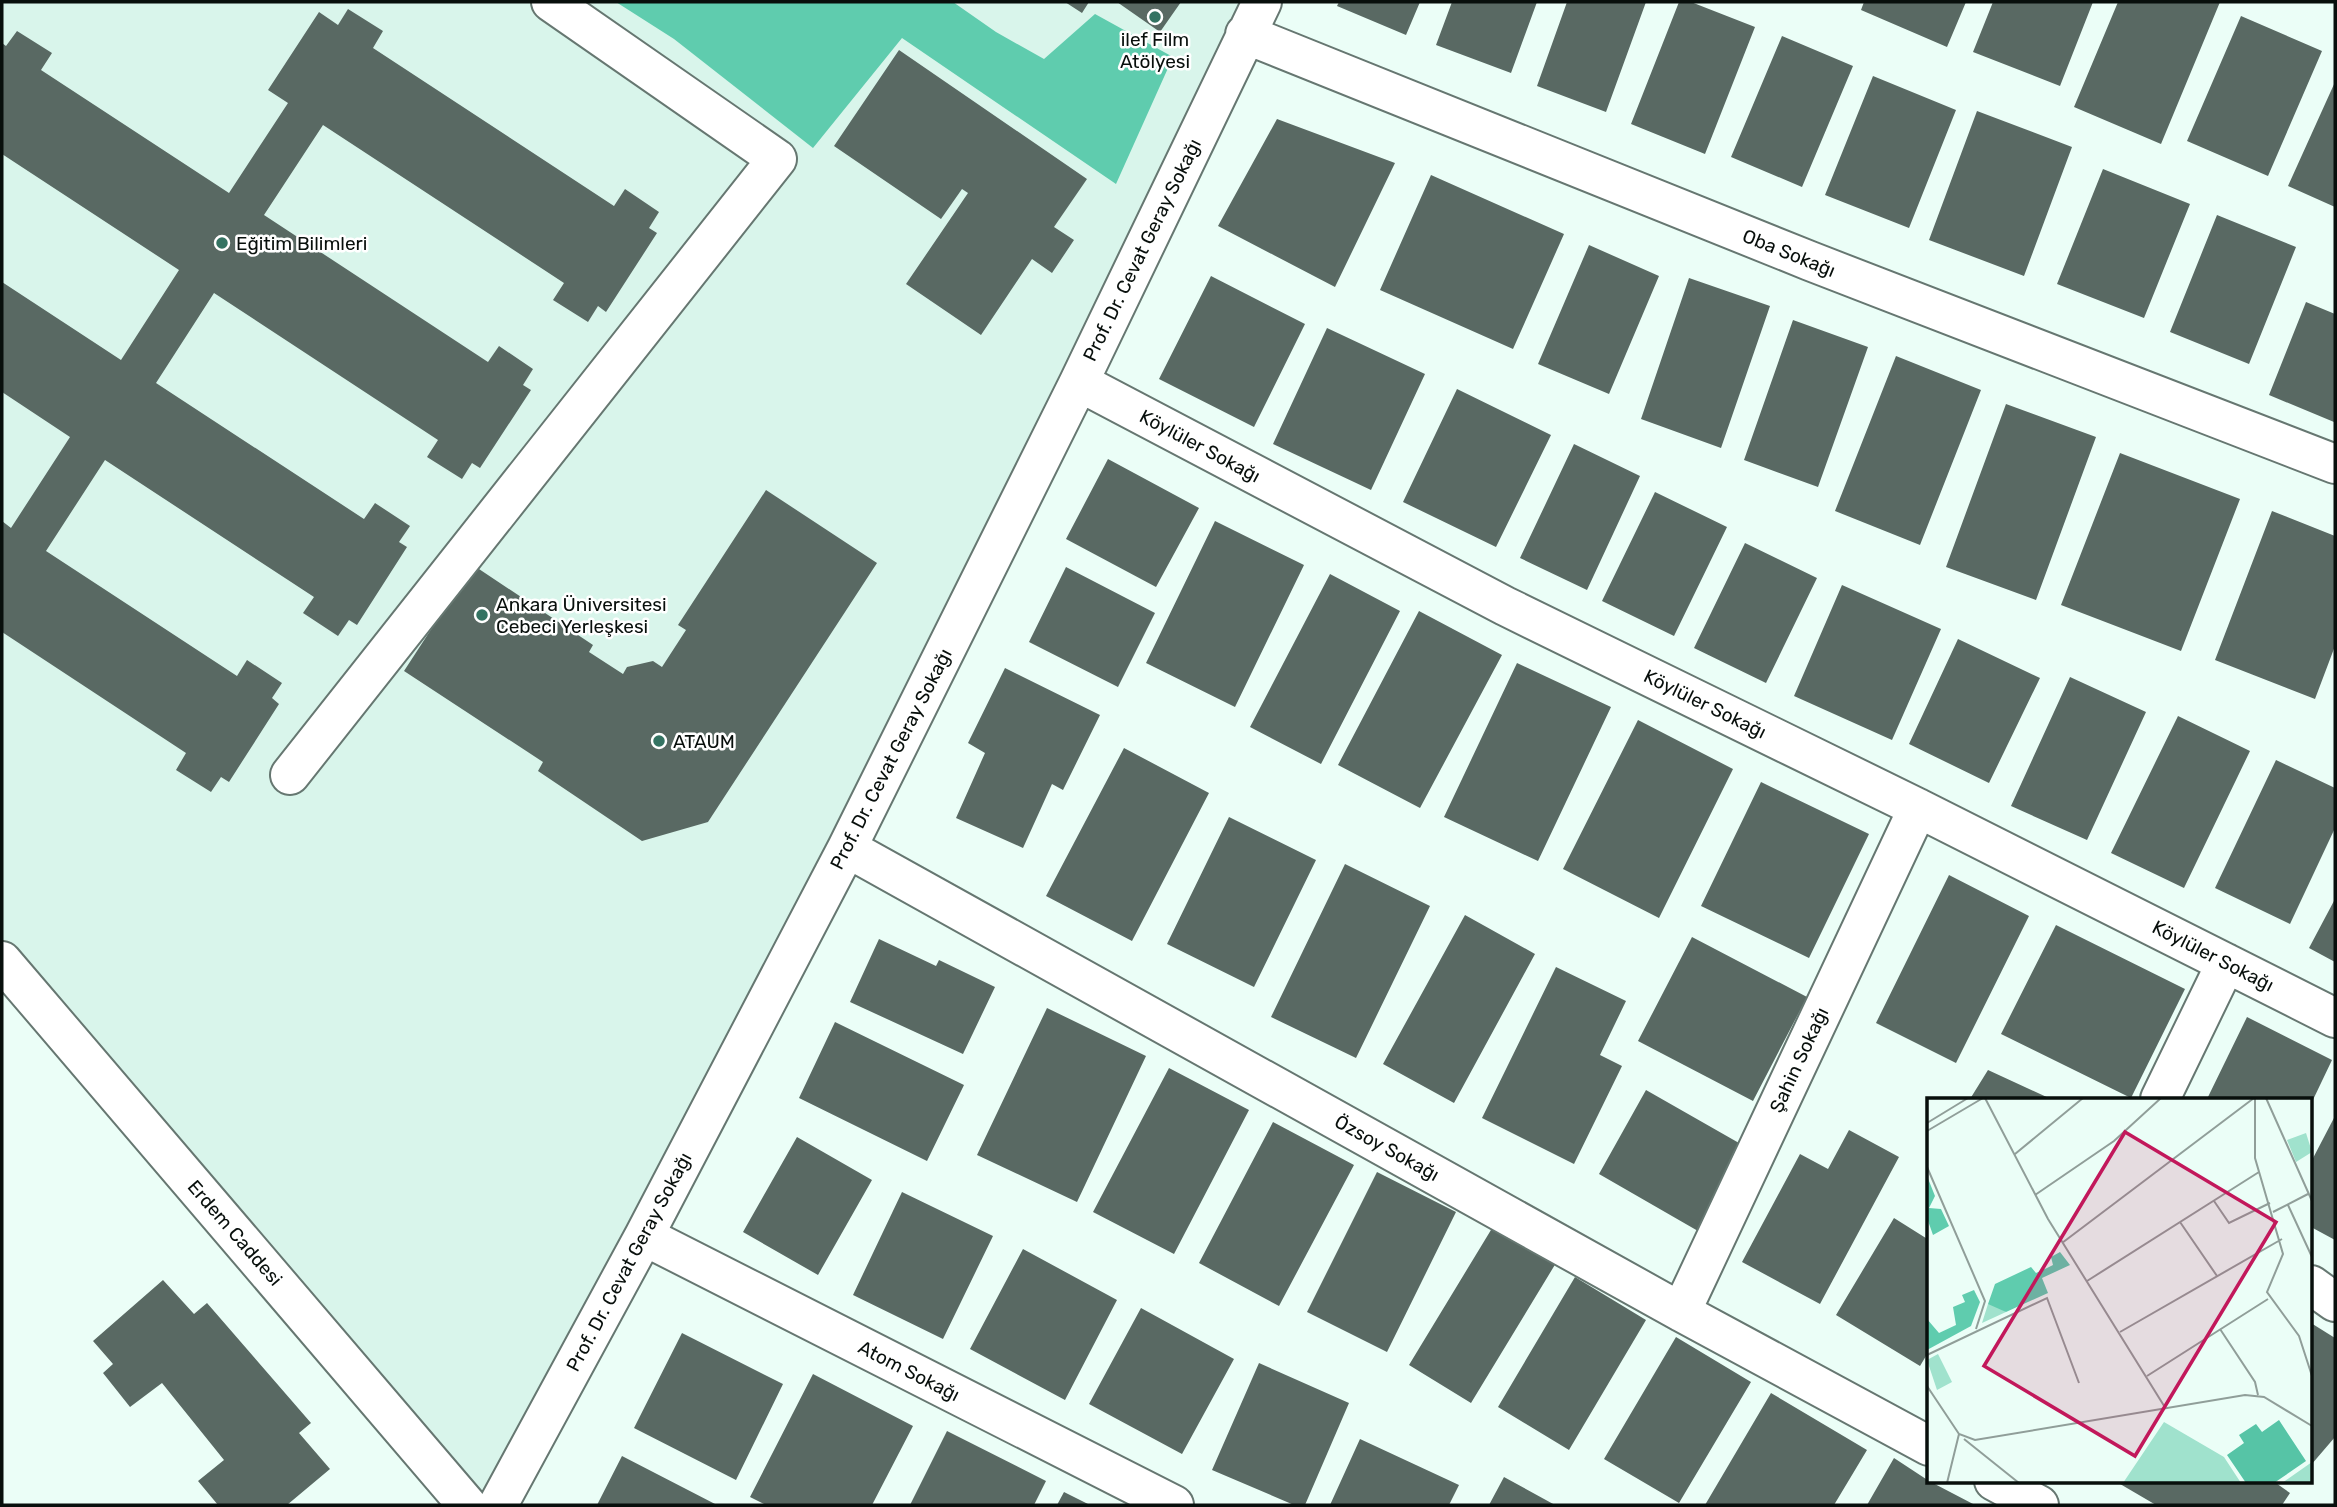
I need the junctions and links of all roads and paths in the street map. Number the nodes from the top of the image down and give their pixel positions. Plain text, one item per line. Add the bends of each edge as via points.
1 (551, 2) edge
2 (1253, 18) edge
3 (1079, 382) junction
4 (2335, 464) edge
5 (290, 775) dead end
6 (1918, 808) junction
7 (847, 848) junction
8 (2, 961) edge
9 (2226, 963) junction
10 (2335, 1018) edge
11 (2160, 1098) edge
12 (644, 1236) junction
13 (2312, 1286) edge
14 (2335, 1302) edge
15 (1681, 1312) junction
16 (1927, 1445) edge
17 (1996, 1482) edge
18 (467, 1505) edge
19 (498, 1505) edge
20 (1174, 1505) edge
21 (2039, 1505) edge

1 - 5 street via 777,159
2 - 3 street, Prof. Dr. Cevat Geray Sokağı
2 - 4 street, Oba Sokağı via 1810,261
3 - 6 street, Köylüler Sokağı via 1506,606
3 - 7 street, Prof. Dr. Cevat Geray Sokağı
6 - 9 street, Köylüler Sokağı
6 - 15 street, Şahin Sokağı
7 - 12 street, Prof. Dr. Cevat Geray Sokağı
7 - 15 street, Özsoy Sokağı
8 - 18 street, Erdem Caddesi
9 - 10 street, Köylüler Sokağı
9 - 11 street
12 - 19 street, Prof. Dr. Cevat Geray Sokağı
12 - 20 street, Atom Sokağı
13 - 14 street
15 - 16 street, Özsoy Sokağı
17 - 21 street

